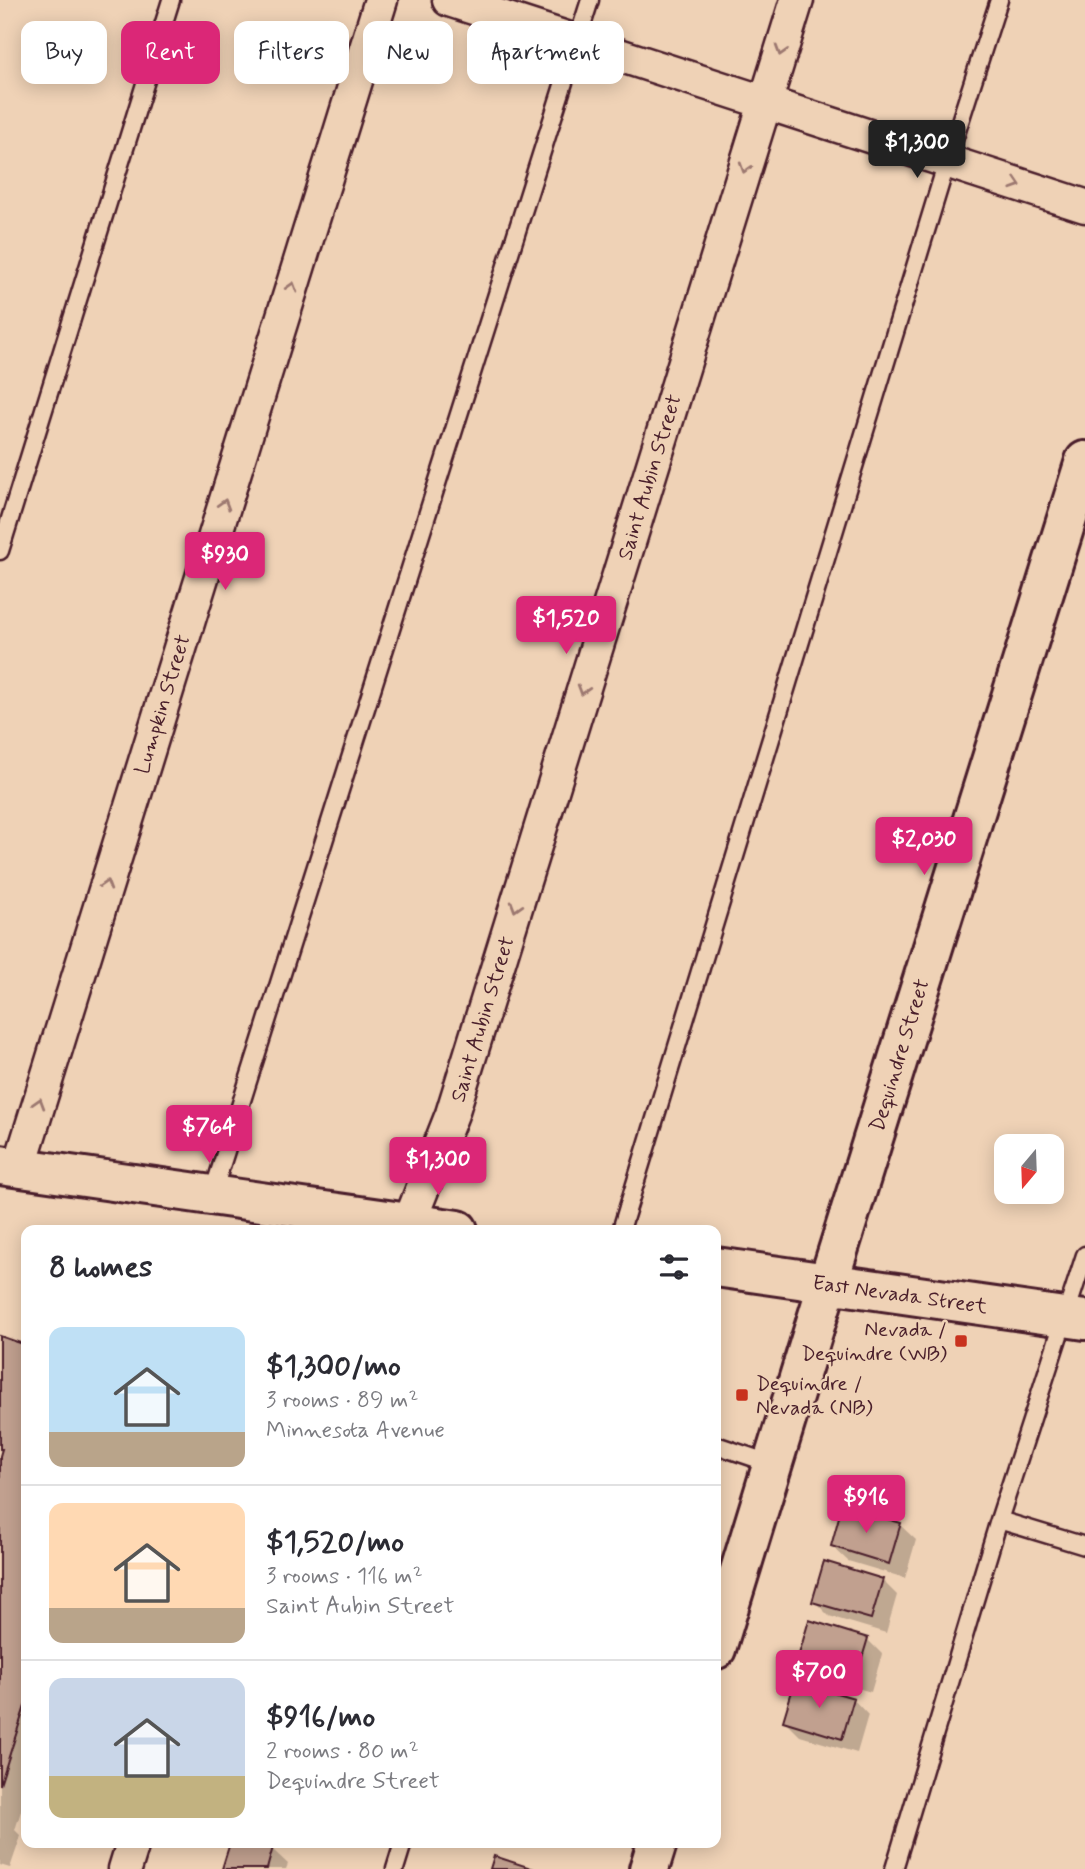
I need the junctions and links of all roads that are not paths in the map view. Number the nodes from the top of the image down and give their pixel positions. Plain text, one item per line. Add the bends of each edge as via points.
1 (171, 0) edge
2 (381, 0) edge
3 (449, 0) edge
4 (590, 0) edge
5 (797, 0) edge
6 (999, 0) edge
7 (514, 21) edge
8 (584, 21) edge
9 (624, 57) edge
10 (565, 84) edge
11 (765, 103) junction
12 (947, 162) junction
13 (1085, 206) edge
14 (1082, 480) edge
15 (0, 551) edge
16 (9, 1167) edge
17 (212, 1195) junction
18 (394, 1225) edge
19 (407, 1225) edge
20 (623, 1225) edge
21 (1085, 1255) edge
22 (721, 1268) edge
23 (828, 1283) junction
24 (1075, 1319) edge
25 (721, 1447) edge
26 (772, 1464) junction
27 (999, 1520) junction
28 (1085, 1546) edge
29 (721, 1632) edge
30 (132, 1848) edge
31 (401, 1848) edge
32 (655, 1848) edge
33 (125, 1869) edge
34 (395, 1869) edge
35 (649, 1869) edge
36 (894, 1869) edge

1 - 15 lane
16 -> 2 street, Lumpkin Street
3 - 7 street
4 - 8 lane
5 -> 11 street, Saint Aubin Street
6 - 12 lane
9 - 11 street
10 - 17 lane
11 - 12 street
11 -> 19 street, Saint Aubin Street via 452,1114
12 -> 13 street
12 - 20 lane
14 - 23 street, Dequindre Street
16 - 17 street
17 - 18 street
21 - 24 lane
22 - 23 street, East Nevada Street
23 - 24 street, East Nevada Street
23 - 26 street, Dequindre Street
24 - 27 lane
25 - 26 lane
26 - 29 street, Dequindre Street
27 - 28 lane
27 - 36 lane
30 - 33 street
31 - 34 lane
32 - 35 street

